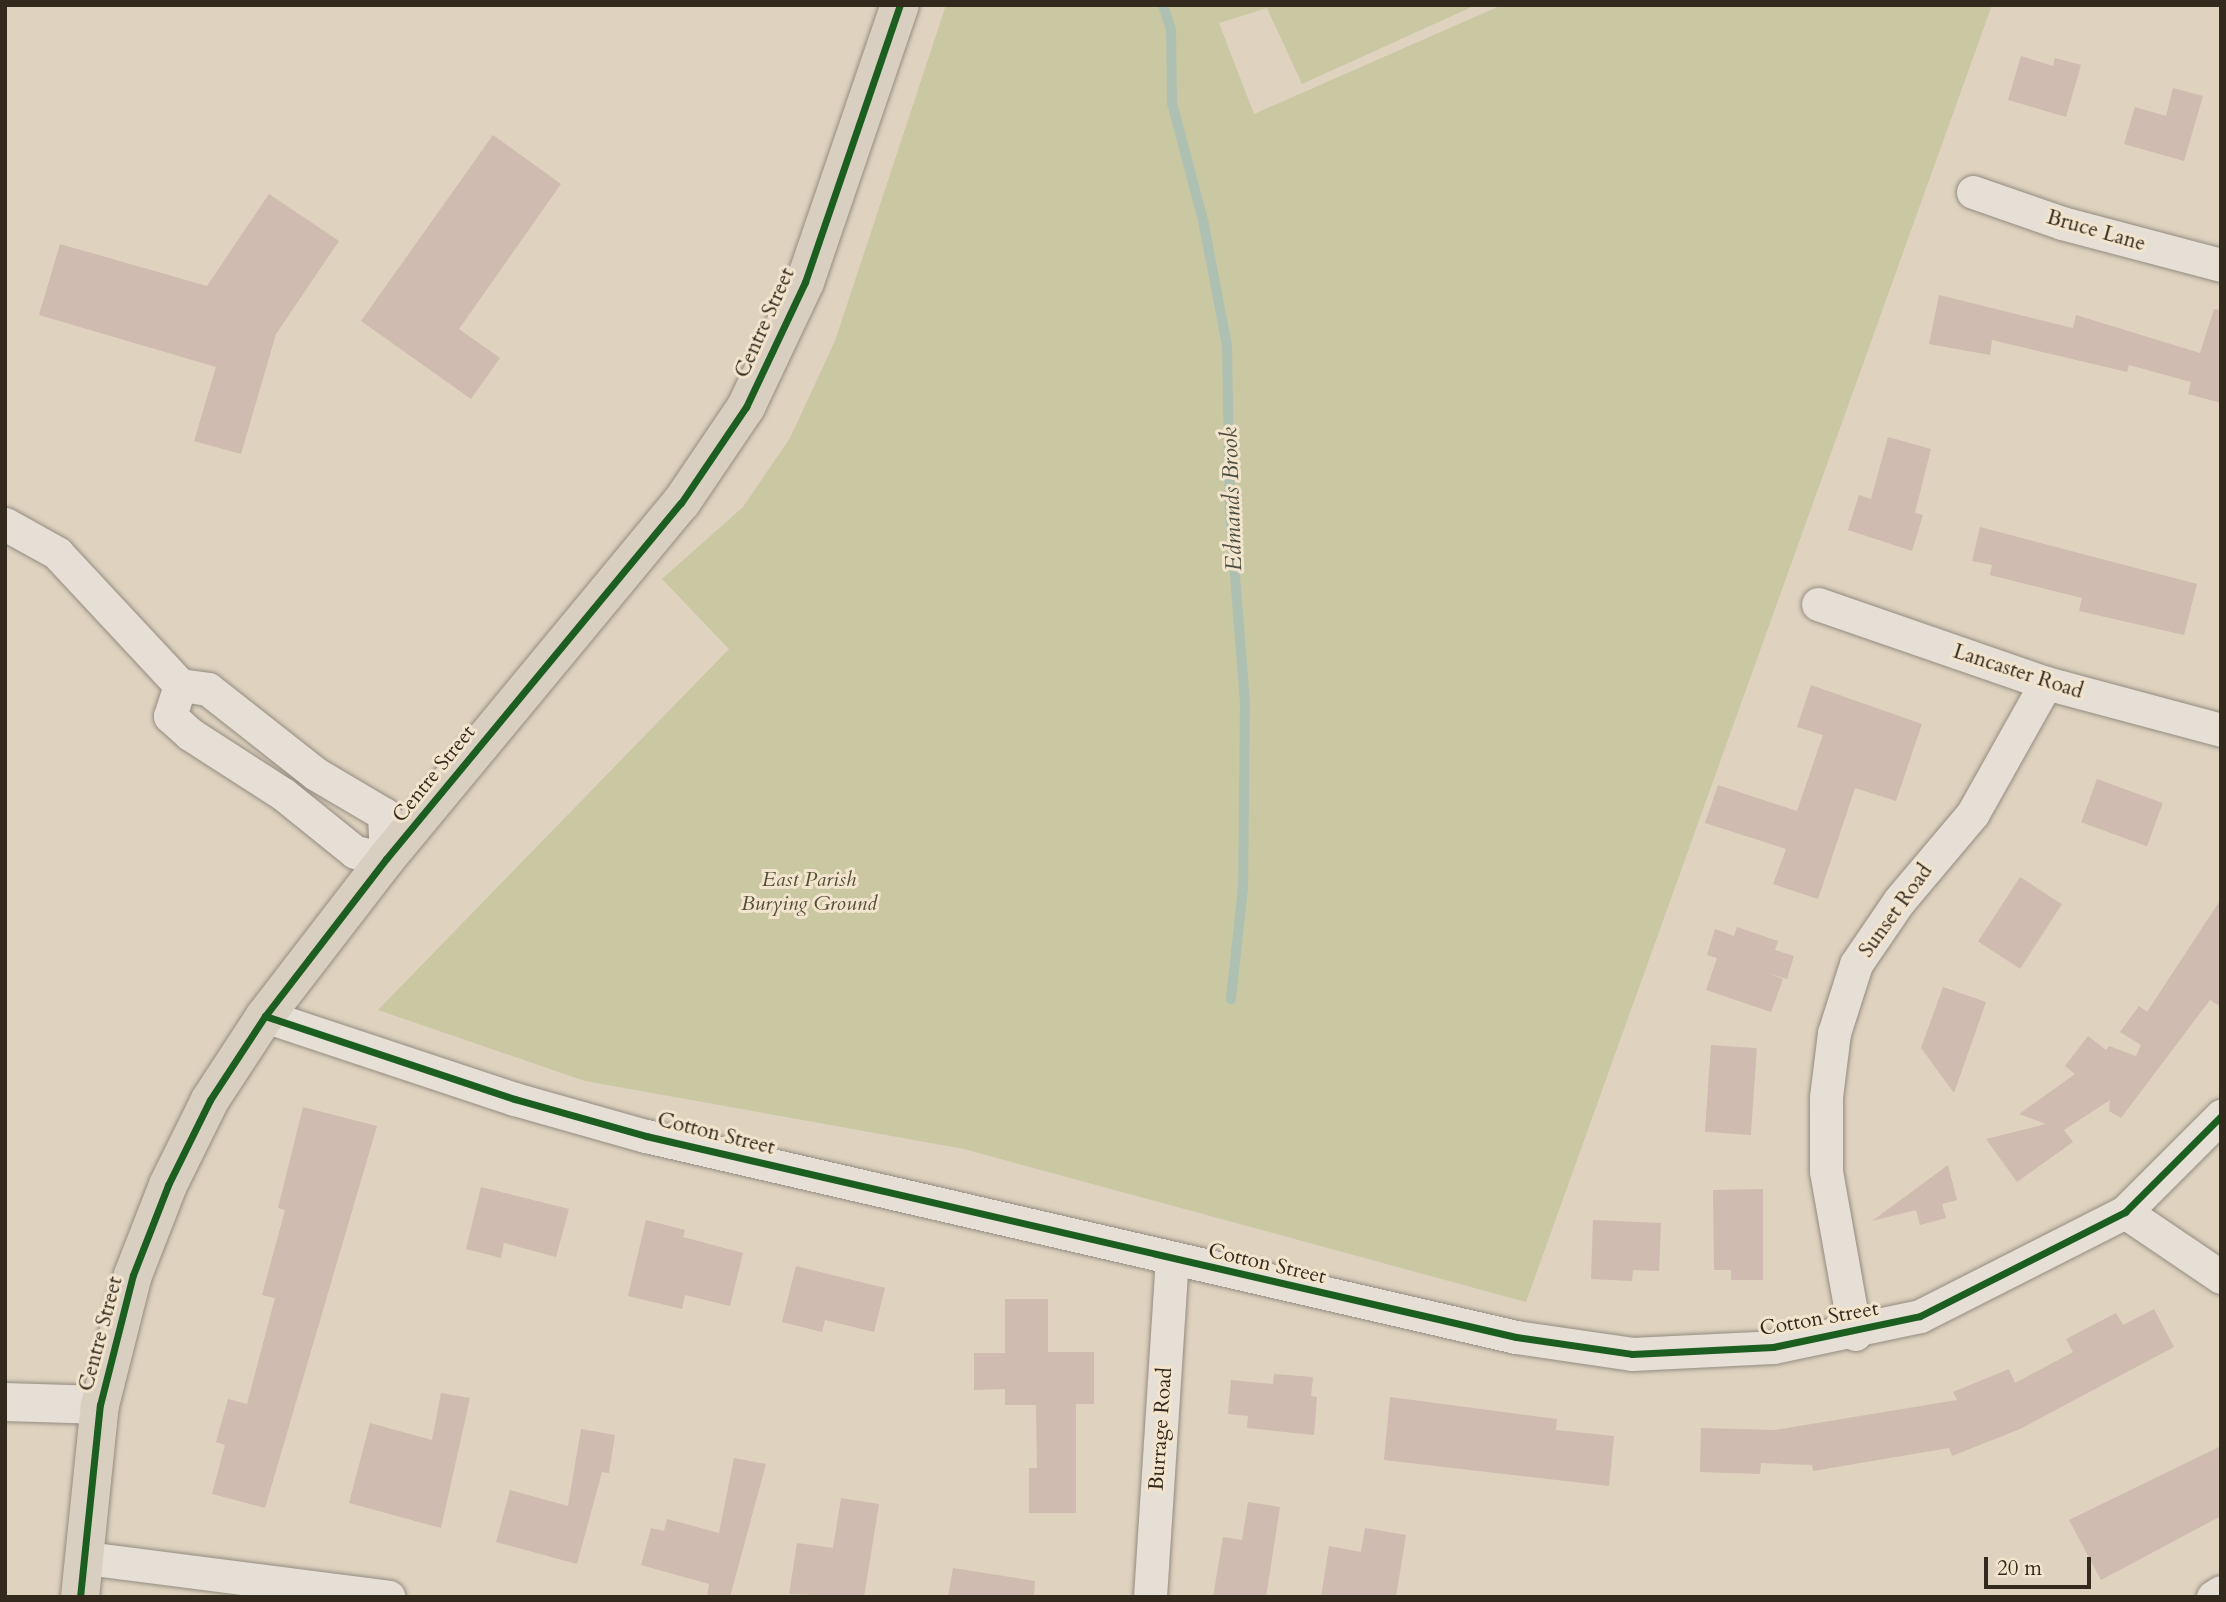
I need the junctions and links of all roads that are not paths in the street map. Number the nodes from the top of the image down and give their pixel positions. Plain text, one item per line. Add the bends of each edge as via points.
1 (900, 5) edge
2 (1973, 192) dead end
3 (2221, 265) edge
4 (5, 524) edge
5 (1818, 604) dead end
6 (2046, 682) junction
7 (180, 685) junction
8 (2221, 730) edge
9 (386, 859) junction
10 (265, 1016) junction
11 (2221, 1116) edge
12 (2125, 1212) junction
13 (1172, 1260) junction
14 (2221, 1277) edge
15 (1855, 1334) junction
16 (5, 1402) edge
17 (100, 1405) junction
18 (86, 1558) junction
19 (2221, 1592) edge
20 (80, 1597) edge
21 (389, 1597) edge
22 (1150, 1597) edge
23 (2213, 1597) edge

1 - 9 main road, Centre Street via 805,282 746,407 681,503
2 - 3 street, Bruce Lane via 2062,223
4 - 7 street via 57,553
5 - 6 street, Lancaster Road
6 - 8 street, Lancaster Road
6 - 15 street, Sunset Road via 1973,813 1899,901 1856,964 1834,1033 1826,1097 1826,1171
7 - 9 street via 208,689 316,774 384,814
7 - 9 street via 170,716 190,734 283,794 355,852
9 - 10 main road, Centre Street
10 - 13 street, Cotton Street via 515,1099 646,1136
10 - 17 main road, Centre Street via 210,1100 168,1185 133,1275
11 - 12 street, Cotton Street
12 - 14 street
12 - 15 street, Cotton Street via 1920,1316
13 - 15 street, Cotton Street via 1516,1337 1632,1354 1773,1348
13 - 22 street, Burrage Road
16 - 17 street
17 - 18 main road, Centre Street
18 - 20 main road, Centre Street
18 - 21 street
19 - 23 street

